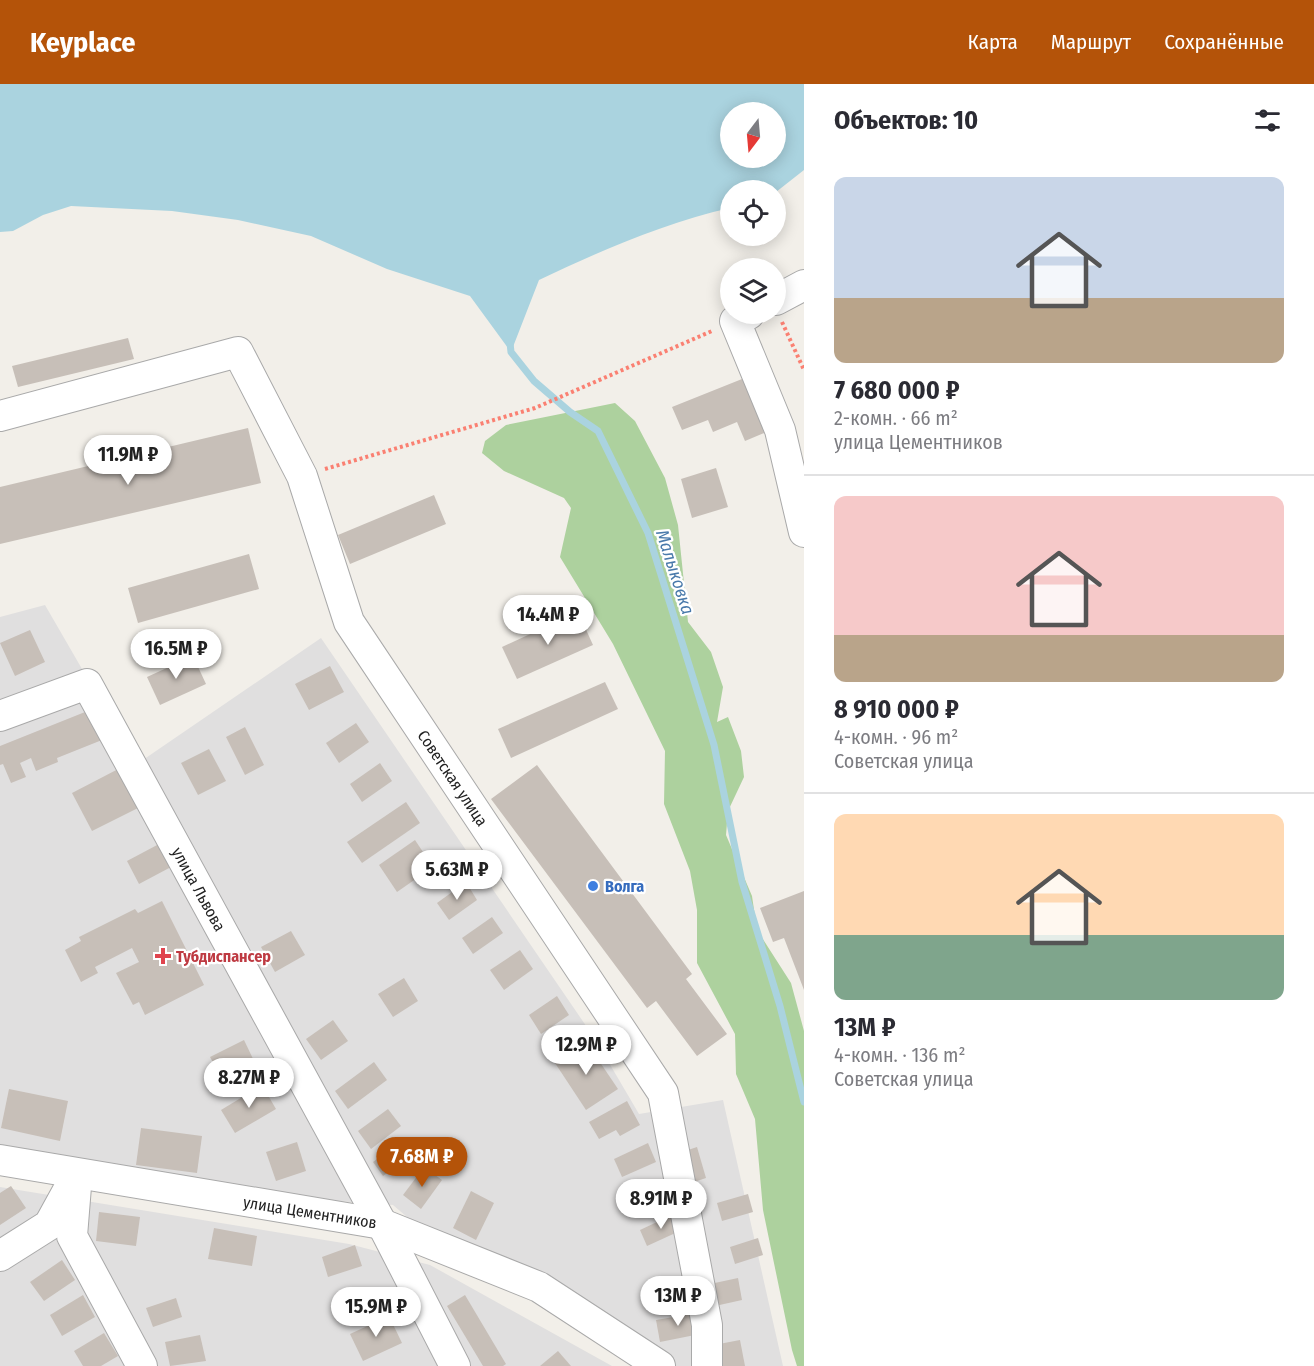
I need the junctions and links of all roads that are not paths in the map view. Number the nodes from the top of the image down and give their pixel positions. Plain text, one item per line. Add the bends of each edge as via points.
1 (804, 285) edge
2 (786, 302) edge
3 (744, 324) edge
4 (0, 416) edge
5 (804, 532) edge
6 (0, 716) edge
7 (0, 1160) edge
8 (77, 1174) junction
9 (382, 1224) junction
10 (0, 1256) edge
11 (142, 1366) edge
12 (455, 1366) edge
13 (660, 1366) edge
14 (707, 1366) edge

1 - 2 street
3 - 5 street via 780,430
4 - 14 street, Советская улица via 238,352 302,476 349,622 663,1093 707,1324
6 - 9 street, улица Львова via 87,684
7 - 8 street, улица Цементников
8 - 9 street, улица Цементников
8 - 10 street via 49,1225
8 - 11 street via 72,1236
9 - 12 street, улица Львова
9 - 13 street, улица Цементников via 539,1287

